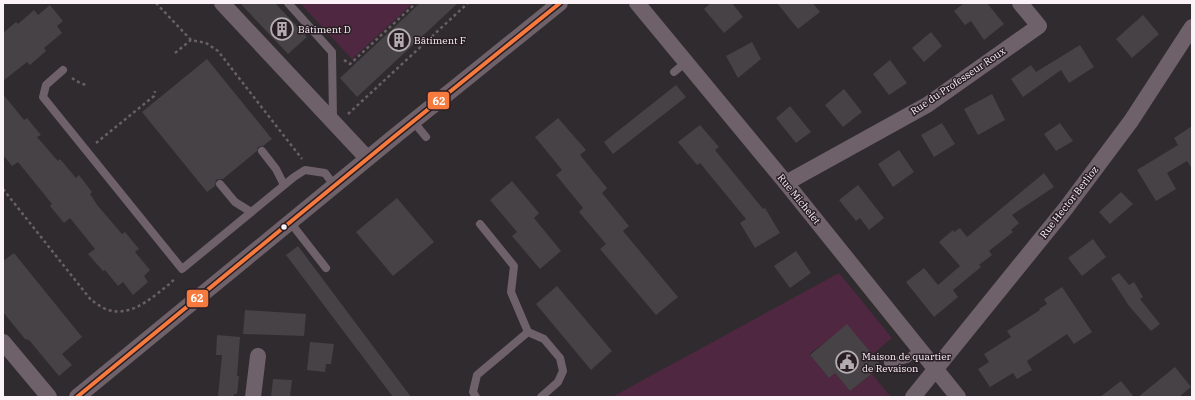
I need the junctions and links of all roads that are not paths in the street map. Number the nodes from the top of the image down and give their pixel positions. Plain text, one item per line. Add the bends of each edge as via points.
1 (222, 3) edge
2 (288, 3) edge
3 (560, 3) edge
4 (637, 3) edge
5 (1020, 3) edge
6 (1192, 27) edge
7 (686, 62) junction
8 (63, 70) road end
9 (674, 72) dead end
10 (413, 121) junction
11 (335, 123) junction
12 (426, 137) dead end
13 (262, 151) dead end
14 (367, 158) junction
15 (786, 182) junction
16 (220, 184) dead end
17 (284, 185) junction
18 (334, 185) junction
19 (251, 212) junction
20 (290, 222) junction
21 (480, 224) dead end
22 (326, 268) dead end
23 (528, 332) junction
24 (3, 342) edge
25 (920, 349) junction
26 (258, 356) dead end
27 (888, 363) dead end
28 (936, 370) junction
29 (49, 397) edge
30 (77, 397) edge
31 (253, 397) edge
32 (476, 397) edge
33 (541, 397) edge
34 (913, 397) edge
35 (958, 397) edge

1 - 11 street
2 - 11 lane via 332,52
3 - 10 street
4 - 7 street, Rue Michelet
5 - 15 street, Rue du Professeur Roux via 1039,26 927,105
6 - 28 street, Rue Hector Berlioz via 1122,133 1066,208
7 - 9 lane
7 - 15 street, Rue Michelet
8 - 19 lane via 46,84 43,97 182,269
10 - 12 lane
10 - 14 street
11 - 14 street
13 - 17 lane
14 - 18 street
15 - 25 street, Rue Michelet
16 - 19 lane via 235,202
17 - 18 lane via 305,170 325,173
17 - 19 lane
18 - 20 street
20 - 22 lane
20 - 30 street
21 - 23 lane via 514,266 511,292
23 - 32 lane via 478,375 473,392
23 - 33 lane via 544,339 560,358 563,371 558,382
24 - 29 street
25 - 27 lane via 906,359
25 - 28 street, Rue Michelet
26 - 31 street
28 - 34 street, Rue Hector Berlioz
28 - 35 street, Rue Michelet

